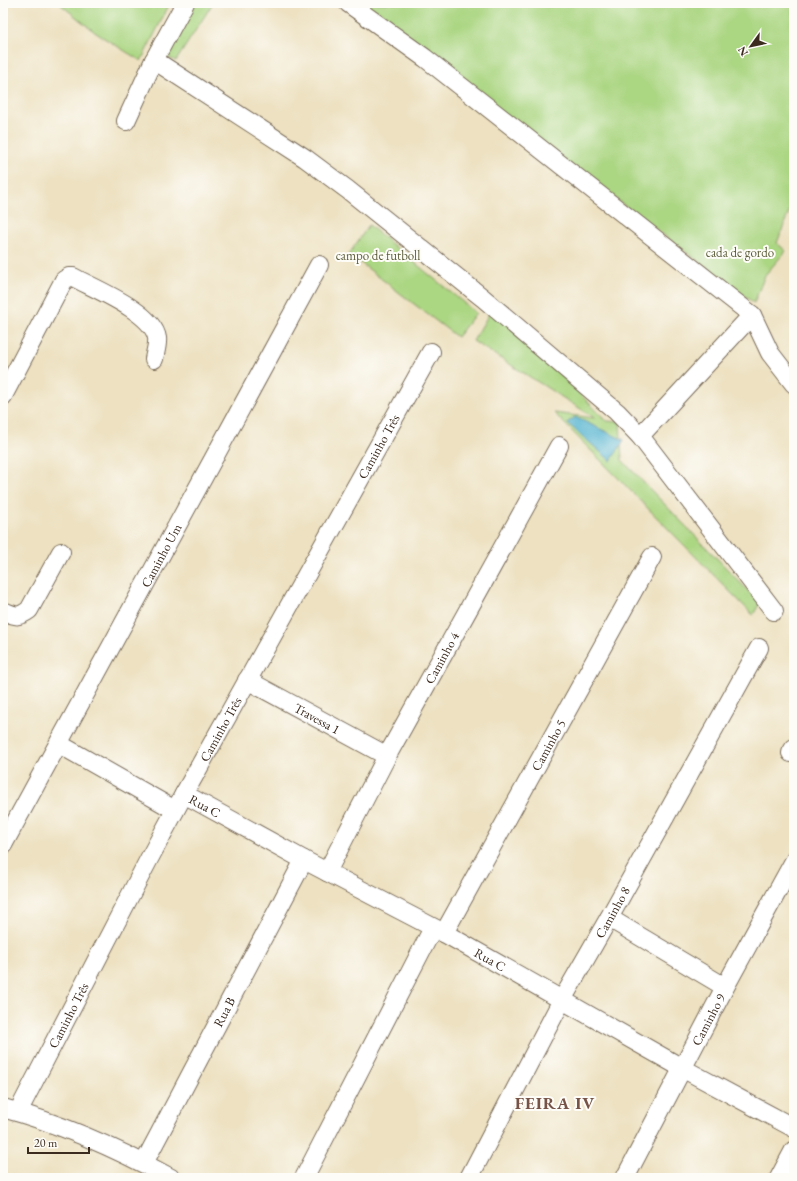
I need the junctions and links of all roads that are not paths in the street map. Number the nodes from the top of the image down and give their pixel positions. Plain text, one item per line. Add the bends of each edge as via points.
1 (186, 3) edge
2 (348, 3) edge
3 (154, 60) junction
4 (126, 121) dead end
5 (319, 265) dead end
6 (752, 315) junction
7 (431, 352) dead end
8 (154, 359) dead end
9 (794, 384) edge
10 (3, 396) edge
11 (640, 436) junction
12 (559, 446) dead end
13 (61, 552) dead end
14 (652, 557) dead end
15 (3, 611) edge
16 (774, 611) dead end
17 (759, 648) dead end
18 (247, 680) junction
19 (60, 744) junction
20 (387, 756) junction
21 (184, 794) junction
22 (175, 810) junction
23 (3, 845) edge
24 (304, 860) junction
25 (794, 861) edge
26 (326, 872) junction
27 (609, 918) junction
28 (439, 931) junction
29 (725, 987) junction
30 (562, 1000) junction
31 (682, 1068) junction
32 (11, 1110) edge
33 (794, 1128) edge
34 (794, 1150) edge
35 (144, 1163) junction
36 (171, 1178) edge
37 (304, 1178) edge
38 (468, 1178) edge
39 (624, 1178) edge
40 (779, 1178) edge

1 - 3 street
2 - 6 street via 425,58
3 - 4 street
3 - 11 street via 305,158 348,190 488,303 617,412
5 - 19 street, Caminho Um
6 - 9 street via 770,352
6 - 11 street
7 - 18 street, Caminho Três
8 - 10 street via 158,339 147,319 131,308 69,277 64,280
11 - 16 street
12 - 20 street, Caminho 4
13 - 15 street via 29,610 17,616
14 - 28 street, Caminho 5
17 - 27 street, Caminho 8
18 - 20 street, Travessa 1
18 - 21 street, Caminho Três
19 - 22 street, Rua C
19 - 23 street, Caminho Um
20 - 26 street, Caminho 4
21 - 22 street, Caminho Três
21 - 24 street, Rua C
22 - 32 street, Caminho Três
24 - 26 street, Rua C
24 - 35 street, Rua B
25 - 29 street, Caminho 9
26 - 28 street, Rua C
27 - 29 street
27 - 30 street, Caminho 8
28 - 30 street, Rua C
28 - 37 street
29 - 31 street, Caminho 9
30 - 31 street, Rua C
30 - 38 street, Caminho 8
31 - 33 street, Rua C
31 - 39 street, Caminho 9
32 - 35 street via 81,1135
34 - 40 street
35 - 36 street

